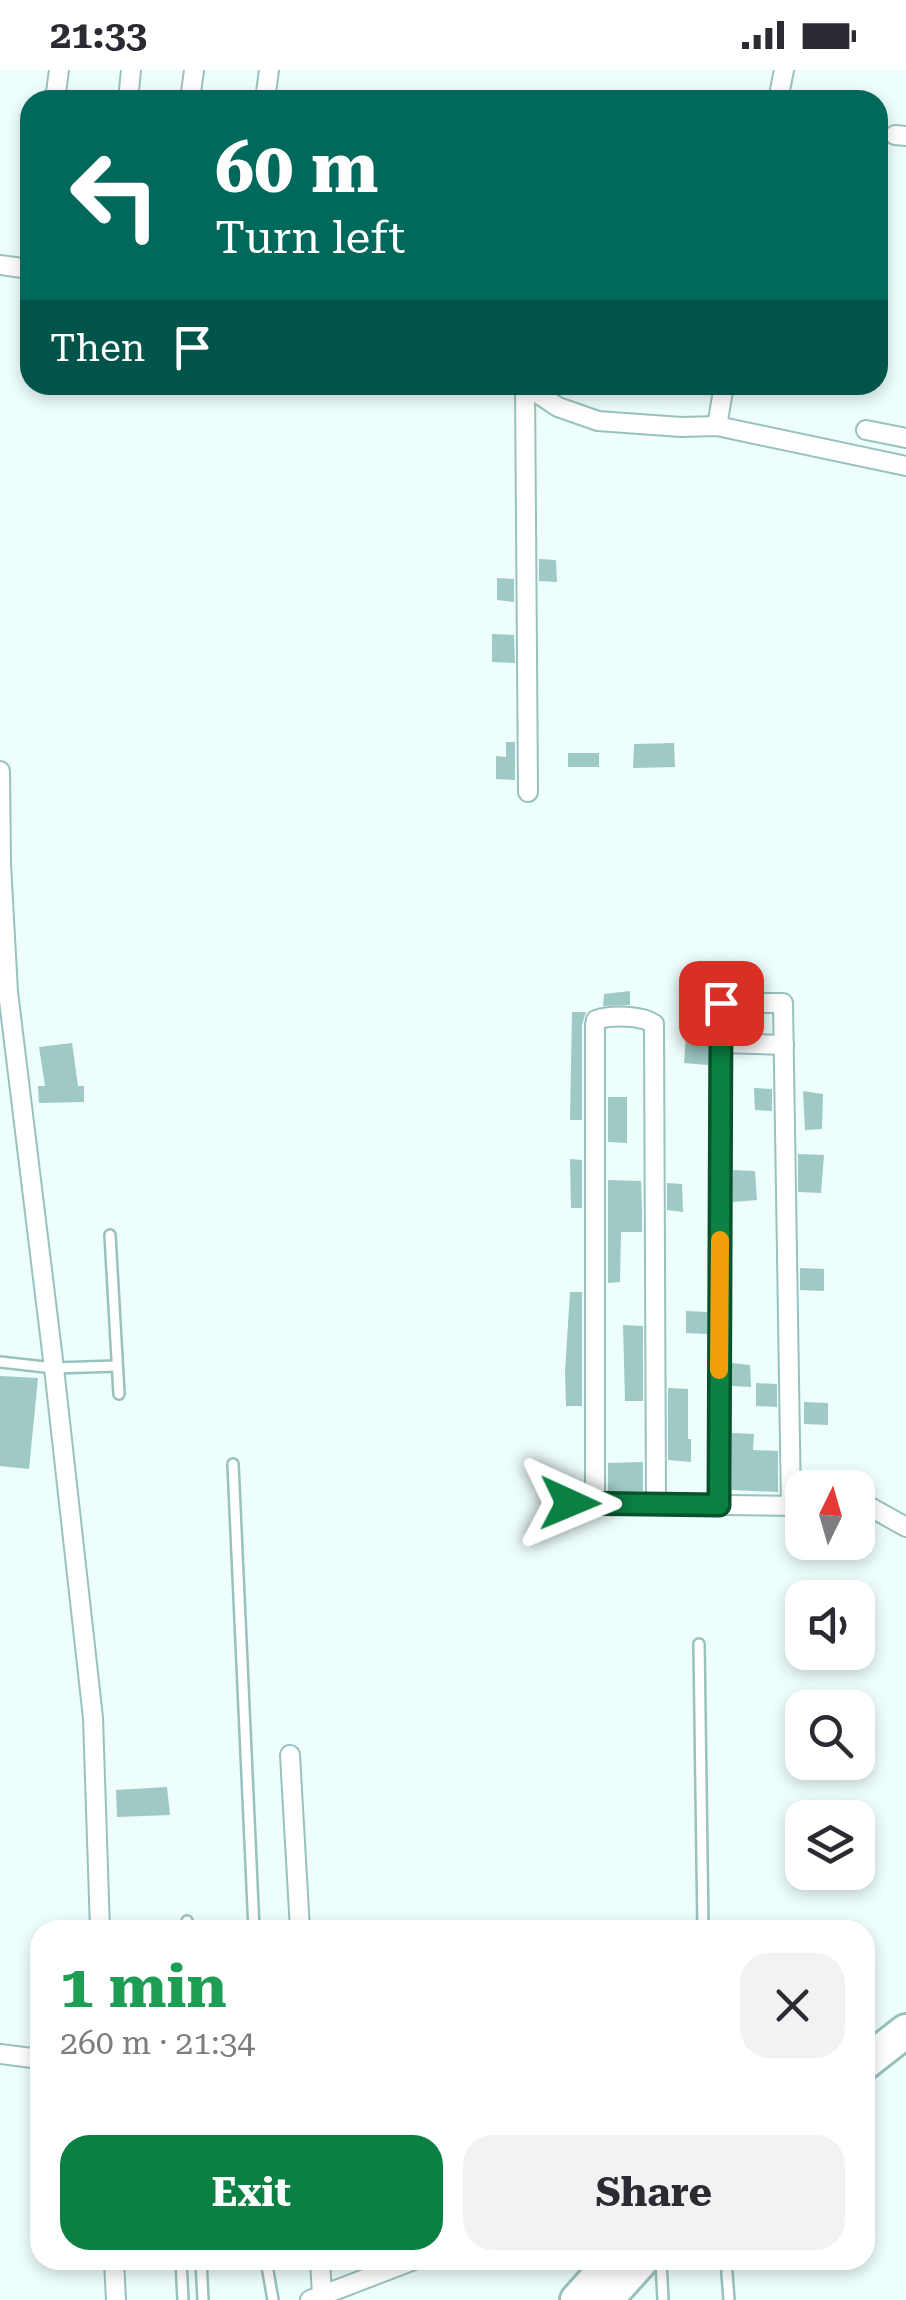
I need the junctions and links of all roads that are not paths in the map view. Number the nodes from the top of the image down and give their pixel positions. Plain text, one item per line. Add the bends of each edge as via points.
1 (525, 395) edge
2 (540, 395) edge
3 (722, 395) edge
4 (716, 426) junction
5 (866, 430) dead end
6 (906, 438) edge
7 (906, 466) edge
8 (0, 771) edge
9 (528, 792) dead end
10 (720, 1043) junction
11 (784, 1045) junction
12 (110, 1235) dead end
13 (0, 1362) edge
14 (118, 1366) junction
15 (54, 1368) junction
16 (119, 1394) dead end
17 (233, 1464) dead end
18 (796, 1470) edge
19 (570, 1503) dead end
20 (595, 1503) junction
21 (656, 1504) junction
22 (719, 1505) junction
23 (785, 1506) edge
24 (875, 1510) edge
25 (906, 1527) edge
26 (699, 1644) dead end
27 (290, 1755) dead end
28 (100, 1920) edge
29 (254, 1920) edge
30 (299, 1920) edge
31 (703, 1920) edge
32 (906, 2006) edge
33 (875, 2029) edge
34 (906, 2030) edge
35 (0, 2054) edge
36 (875, 2055) edge
37 (30, 2058) edge
38 (114, 2270) edge
39 (182, 2270) edge
40 (202, 2270) edge
41 (268, 2270) edge
42 (319, 2270) edge
43 (388, 2270) edge
44 (605, 2270) edge
45 (633, 2270) edge
46 (662, 2270) edge
47 (727, 2270) edge
48 (316, 2298) edge
49 (116, 2300) edge
50 (183, 2300) edge
51 (203, 2300) edge
52 (273, 2300) edge
53 (578, 2300) edge
54 (606, 2300) edge
55 (664, 2300) edge
56 (729, 2300) edge

1 - 9 street
2 - 4 street via 598,421
3 - 4 street
4 - 7 street
5 - 6 street
8 - 15 street via 8,992
10 - 11 street
10 - 11 street via 721,1003 783,1003
10 - 22 street
11 - 18 street
12 - 14 lane
13 - 15 lane
14 - 15 lane
14 - 16 lane
15 - 28 street via 94,1718
17 - 29 lane
19 - 20 street
20 - 21 street
20 - 21 street via 595,1026 604,1018 647,1020 654,1029
21 - 22 street
22 - 23 street
24 - 25 street
26 - 31 lane
27 - 30 street
32 - 33 highway
34 - 36 highway
35 - 37 street
38 - 49 street
39 - 50 lane
40 - 51 lane
41 - 52 lane
42 - 48 street
43 - 48 street
44 - 53 highway
45 - 54 highway
46 - 55 lane
47 - 56 lane

